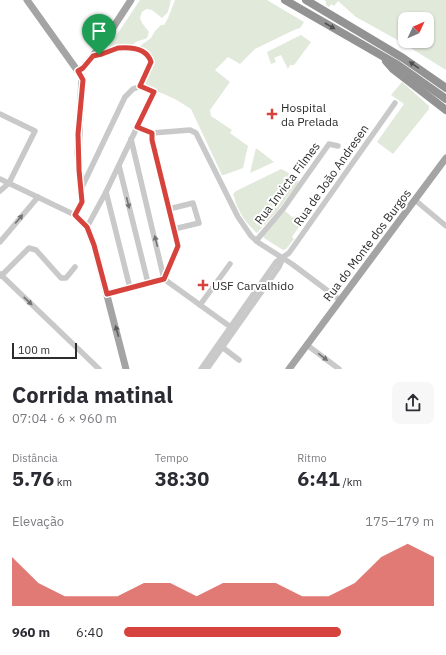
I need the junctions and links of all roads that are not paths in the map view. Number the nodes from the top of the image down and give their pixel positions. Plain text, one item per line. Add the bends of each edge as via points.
1 (27, 0) edge
2 (131, 0) edge
3 (285, 0) edge
4 (306, 0) edge
5 (378, 53) junction
6 (93, 56) junction
7 (78, 71) junction
8 (140, 86) junction
9 (446, 88) edge
10 (446, 99) edge
11 (395, 103) dead end
12 (446, 110) edge
13 (0, 114) edge
14 (137, 127) junction
15 (152, 133) junction
16 (131, 139) junction
17 (338, 146) dead end
18 (446, 158) edge
19 (118, 166) junction
20 (0, 179) edge
21 (9, 183) junction
22 (81, 189) junction
23 (0, 190) edge
24 (106, 192) junction
25 (38, 197) junction
26 (415, 200) junction
27 (168, 209) junction
28 (75, 215) junction
29 (446, 226) edge
30 (87, 227) junction
31 (174, 229) junction
32 (256, 241) junction
33 (0, 242) edge
34 (283, 258) junction
35 (230, 264) dead end
36 (75, 267) dead end
37 (1, 275) edge
38 (164, 279) junction
39 (148, 283) junction
40 (130, 288) junction
41 (107, 294) junction
42 (340, 300) junction
43 (200, 306) junction
44 (232, 329) junction
45 (307, 345) junction
46 (222, 348) junction
47 (239, 360) dead end
48 (99, 369) edge
49 (126, 369) edge
50 (201, 369) edge
51 (207, 369) edge
52 (289, 369) edge
53 (339, 369) edge

1 - 7 main road
2 - 6 main road
3 -> 5 highway
9 -> 4 highway via 403,58
5 - 10 highway
5 - 12 highway via 393,69
6 - 7 main road
6 - 8 street via 122,48 141,50 151,62
7 - 22 main road via 83,80 78,134
8 - 14 street via 154,92
8 - 22 street via 133,88 125,97
11 - 34 street, Rua de João Andresen via 295,245
13 - 21 street via 35,131
14 - 15 street
14 - 16 street
15 - 27 street
15 - 32 street via 190,130 196,133 238,217
16 - 19 street
38 -> 16 street
17 - 32 street, Rua Invicta Filmes via 329,144 283,209
18 - 26 main road, Rua do Monte dos Burgos
19 - 24 street
19 -> 39 street
20 - 21 street
21 - 23 street
21 - 25 street
22 - 28 main road via 82,202
24 - 30 street
24 - 40 street
25 - 28 street
33 -> 25 street
26 - 29 street
26 - 42 main road, Rua do Monte dos Burgos
27 - 31 street
27 - 31 street via 193,203 198,223
28 - 30 main road
30 - 41 main road
31 - 38 street via 178,246
32 - 34 street
34 - 42 street
34 - 44 street, Rua de João Andresen via 276,262
35 - 43 street
36 - 37 street via 63,279 36,250 29,248
37 -> 48 street
38 - 39 street
38 - 43 street
39 - 40 street
40 - 41 street
49 -> 41 main road
42 - 45 main road, Rua do Monte dos Burgos
43 - 44 street
44 - 46 street
44 - 50 street
45 - 52 main road, Rua do Monte dos Burgos
45 -> 53 street
46 - 47 street
46 - 51 street

